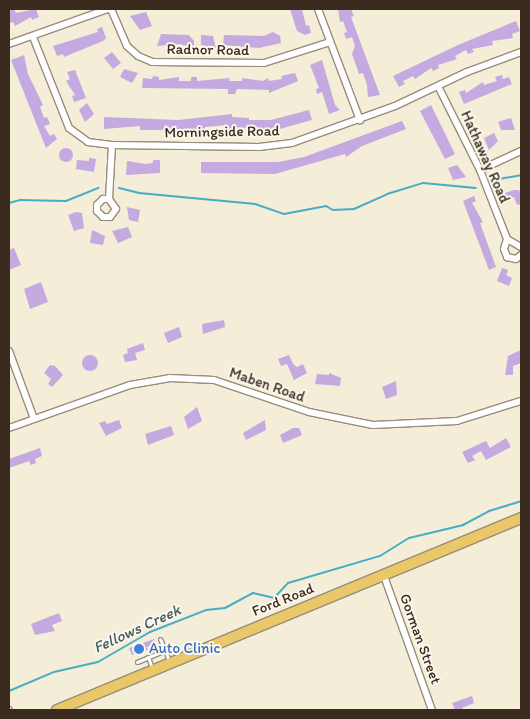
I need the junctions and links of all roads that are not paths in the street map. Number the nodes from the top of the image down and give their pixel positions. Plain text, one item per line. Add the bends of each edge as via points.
1 (110, 9) edge
2 (318, 9) edge
3 (33, 37) junction
4 (330, 42) junction
5 (9, 44) edge
6 (521, 52) edge
7 (438, 86) junction
8 (360, 120) junction
9 (112, 145) junction
10 (521, 151) edge
11 (480, 170) junction
12 (109, 199) dead end
13 (507, 239) junction
14 (521, 247) edge
15 (521, 255) edge
16 (9, 351) edge
17 (521, 401) edge
18 (34, 419) junction
19 (9, 428) edge
20 (521, 518) edge
21 (384, 576) junction
22 (160, 639) dead end
23 (164, 650) junction
24 (148, 657) junction
25 (137, 662) dead end
26 (170, 664) junction
27 (153, 670) junction
28 (57, 710) edge
29 (432, 710) edge

1 - 3 street
1 - 4 street, Radnor Road via 127,46 152,62 264,63
2 - 4 street
3 - 5 street
3 - 9 street, Morningside Road via 68,128 88,142
4 - 8 street
6 - 7 street, Morningside Road
7 - 8 street, Morningside Road
7 - 11 street, Hathaway Road
8 - 9 street, Morningside Road via 305,140 276,146
9 - 12 street
10 - 11 street
11 - 13 street, Hathaway Road
13 - 14 street
13 - 15 street, Hathaway Road via 504,249 507,257 516,259
16 - 18 street
17 - 18 street, Maben Road via 457,421 373,425 309,412 224,382 170,378 130,385
18 - 19 street, Maben Road
20 - 21 main road, Ford Road
21 - 26 main road, Ford Road
21 - 29 street, Gorman Street
22 - 23 lane
23 - 24 lane
23 - 26 lane
24 - 25 lane
24 - 27 lane
26 - 27 main road, Ford Road
27 - 28 main road, Ford Road

